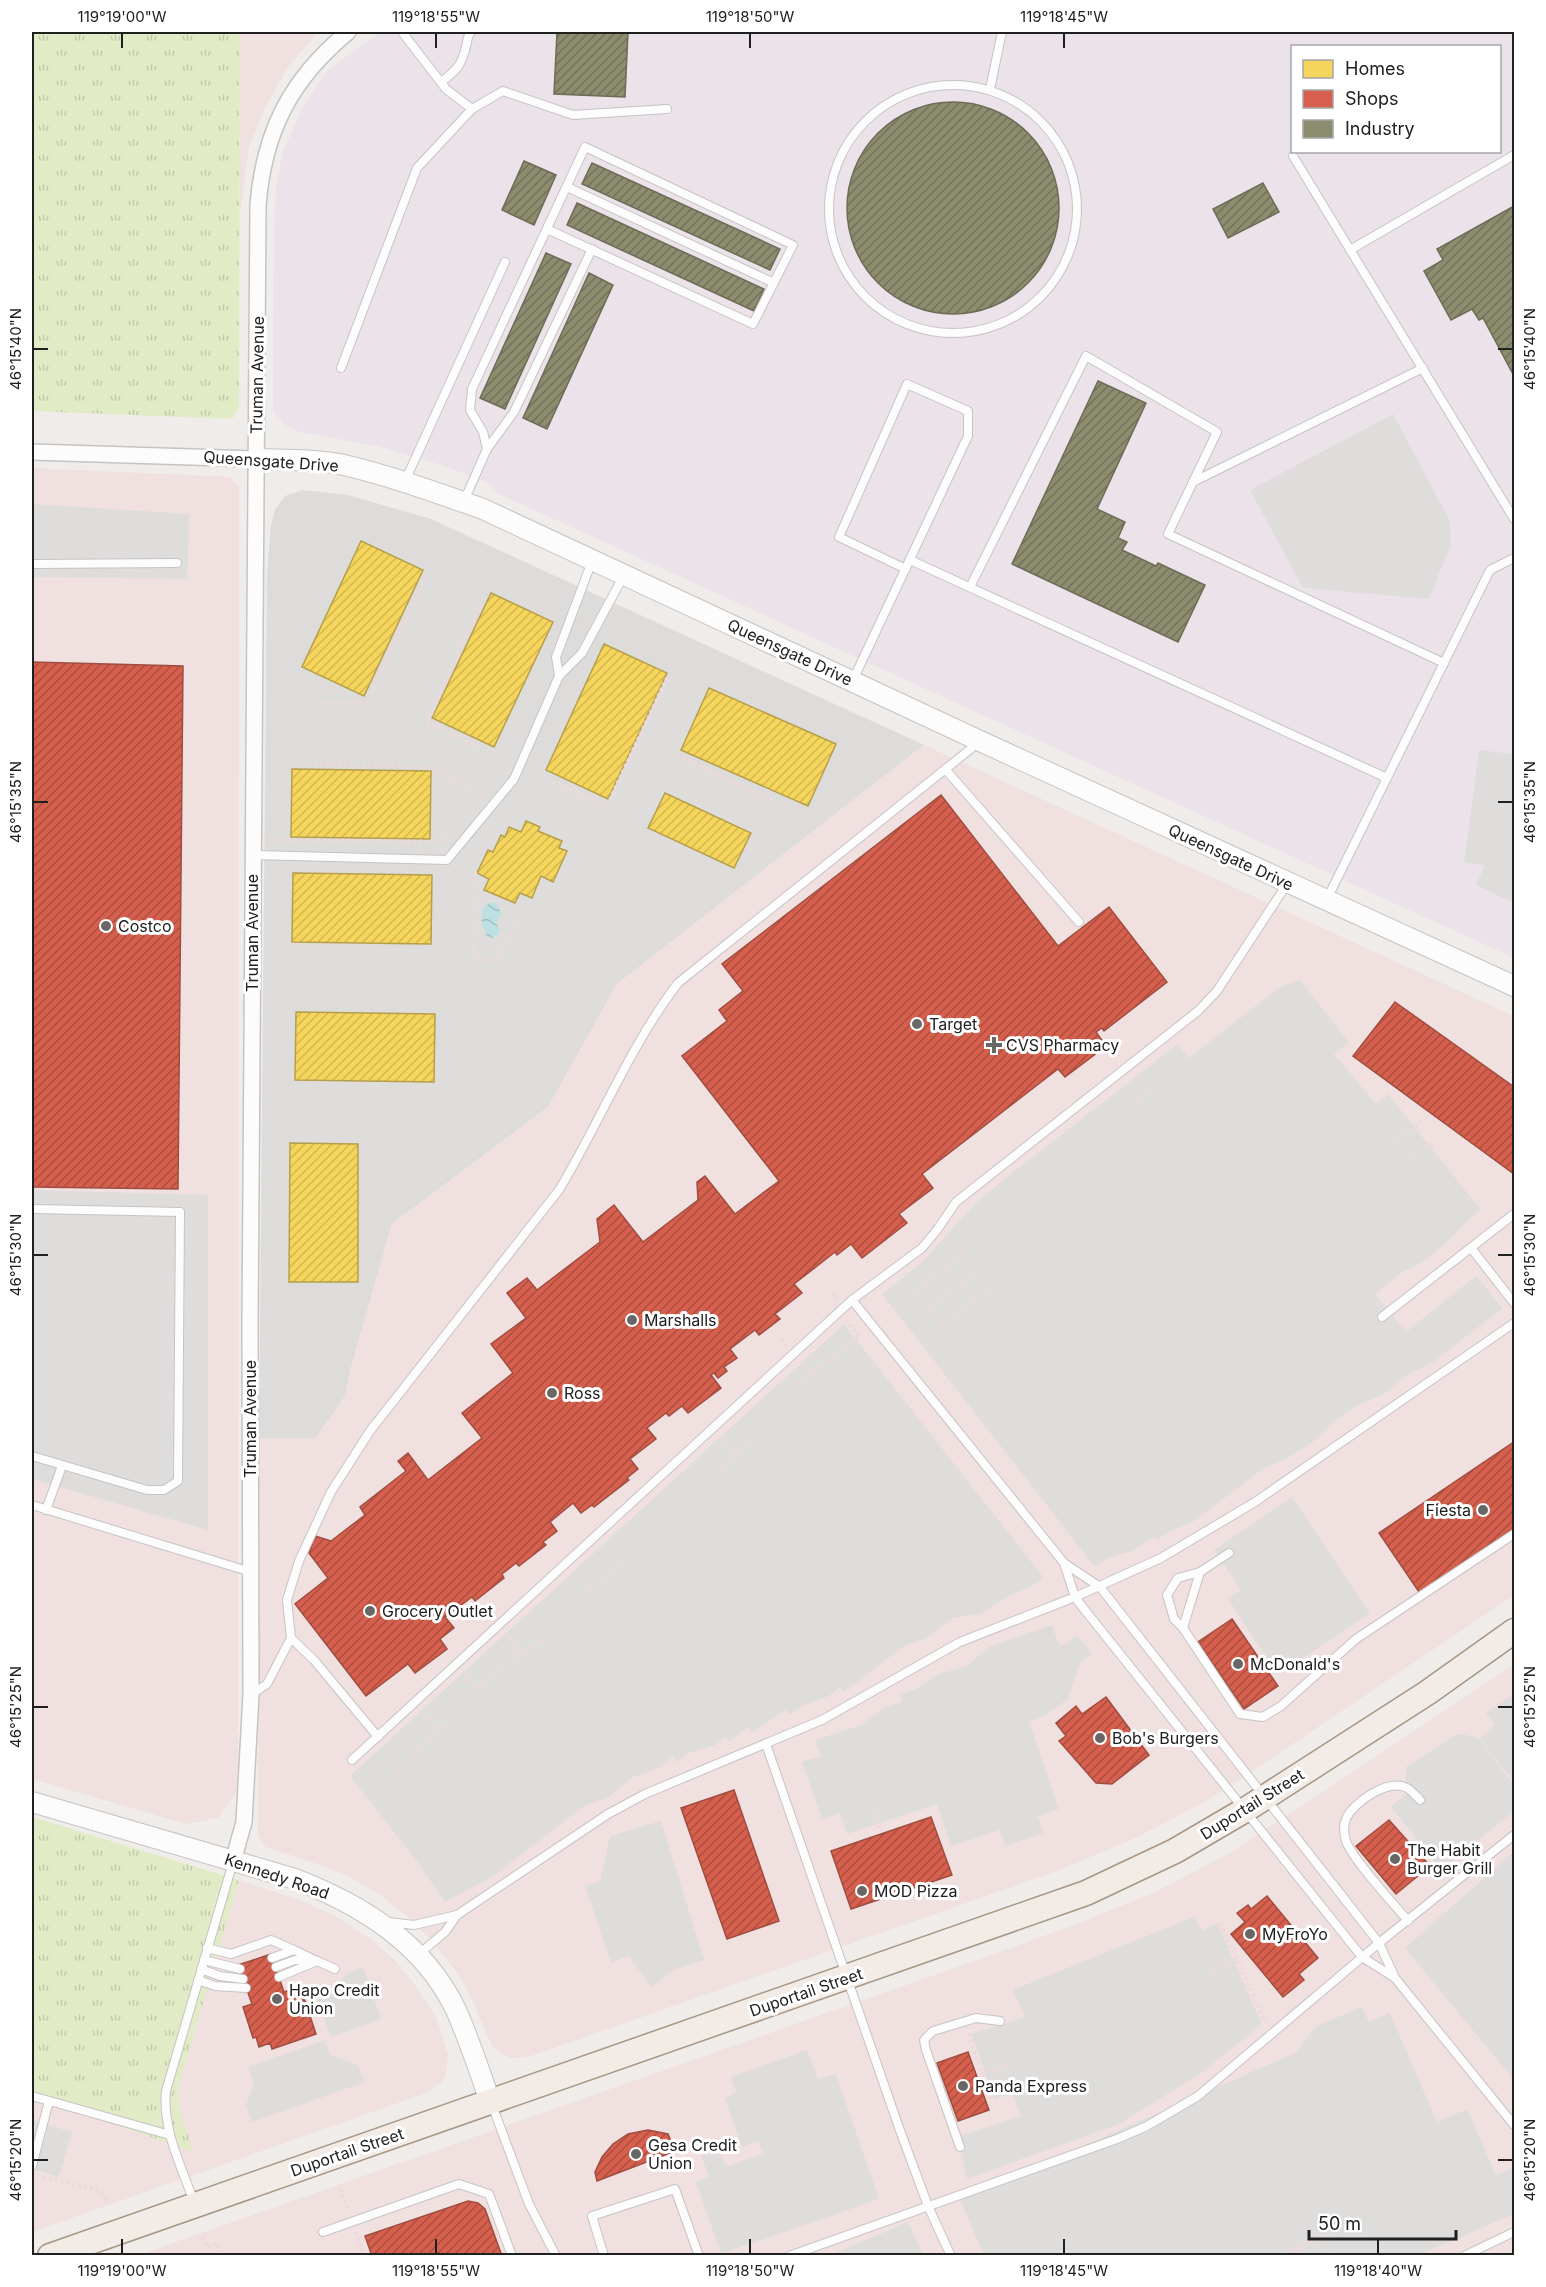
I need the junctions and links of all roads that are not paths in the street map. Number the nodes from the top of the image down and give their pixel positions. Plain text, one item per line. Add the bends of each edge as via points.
1 (348, 32) edge
2 (402, 32) edge
3 (471, 32) edge
4 (1002, 32) edge
5 (441, 82) junction
6 (990, 89) junction
7 (472, 109) junction
8 (667, 109) dead end
9 (1515, 155) edge
10 (1293, 156) dead end
11 (567, 187) junction
12 (547, 229) junction
13 (591, 249) junction
14 (1350, 250) junction
15 (505, 262) dead end
16 (774, 283) junction
17 (341, 368) dead end
18 (1423, 368) junction
19 (487, 449) junction
20 (32, 452) edge
21 (256, 459) junction
22 (404, 482) junction
23 (1193, 482) junction
24 (463, 502) junction
25 (1515, 519) edge
26 (1515, 558) edge
27 (592, 560) junction
28 (910, 560) junction
29 (32, 564) edge
30 (177, 564) dead end
31 (906, 569) junction
32 (624, 575) junction
33 (970, 587) junction
34 (1444, 663) junction
35 (559, 676) junction
36 (852, 681) junction
37 (980, 741) junction
38 (945, 770) junction
39 (1387, 778) junction
40 (253, 855) junction
41 (1288, 883) junction
42 (1327, 900) junction
43 (1079, 922) dead end
44 (1515, 986) edge
45 (32, 1209) edge
46 (1515, 1214) edge
47 (1472, 1248) junction
48 (852, 1300) junction
49 (1515, 1302) edge
50 (1382, 1317) dead end
51 (1515, 1323) edge
52 (32, 1456) edge
53 (62, 1466) junction
54 (32, 1505) edge
55 (46, 1510) junction
56 (1515, 1534) edge
57 (1229, 1553) dead end
58 (1064, 1563) junction
59 (251, 1572) junction
60 (1200, 1572) junction
61 (1100, 1587) junction
62 (1075, 1597) junction
63 (1183, 1628) junction
64 (1515, 1631) edge
65 (291, 1638) junction
66 (251, 1695) junction
67 (378, 1737) junction
68 (766, 1744) junction
69 (352, 1760) dead end
70 (1420, 1800) dead end
71 (32, 1802) edge
72 (1255, 1804) junction
73 (1515, 1835) edge
74 (233, 1860) junction
75 (458, 1915) junction
76 (373, 1917) junction
77 (1408, 1921) junction
78 (1379, 1943) junction
79 (207, 1947) junction
80 (294, 1950) junction
81 (418, 1955) junction
82 (1362, 1957) junction
83 (272, 1958) dead end
84 (204, 1960) junction
85 (317, 1960) junction
86 (276, 1967) dead end
87 (201, 1969) junction
88 (240, 1969) dead end
89 (335, 1969) dead end
90 (279, 1977) dead end
91 (848, 1978) junction
92 (1395, 1978) junction
93 (243, 1979) dead end
94 (198, 1980) junction
95 (246, 1988) dead end
96 (1000, 2021) dead end
97 (32, 2096) edge
98 (49, 2101) junction
99 (490, 2101) junction
100 (1515, 2125) edge
101 (170, 2135) junction
102 (960, 2147) dead end
103 (32, 2166) edge
104 (195, 2205) junction
105 (928, 2206) junction
106 (323, 2232) dead end
107 (1515, 2232) edge
108 (51, 2255) edge
109 (512, 2256) edge
110 (556, 2256) edge
111 (604, 2256) edge
112 (699, 2256) edge
113 (789, 2256) edge
114 (951, 2256) edge
115 (1464, 2256) edge

1 - 21 street, Truman Avenue via 311,66 296,86 278,118 262,171 258,205
2 - 5 lane
3 - 5 lane via 457,70
4 - 6 lane
5 - 7 lane
6 - 6 lane via 947,84 896,99 869,117 843,151 830,191 831,234 847,274 875,306 913,327 956,333 994,326 1029,308 1056,280 1073,245 1078,206 1071,168 1053,134 1025,107
7 - 8 lane via 503,91 573,115
7 - 17 lane via 417,168
9 - 14 lane
10 - 14 lane
11 - 12 lane
11 - 16 lane
11 - 16 lane via 585,147 793,245
12 - 13 lane
12 - 19 lane via 472,389 470,410 483,432
13 - 16 lane via 753,324
13 - 19 lane via 514,412
14 - 18 lane
15 - 22 lane
18 - 23 lane
18 - 25 lane
19 - 24 lane
20 - 21 street, Queensgate Drive
21 - 22 street, Queensgate Drive via 343,465
21 - 40 street, Truman Avenue
22 - 24 street, Queensgate Drive
23 - 33 lane via 1217,432 1086,356
23 - 34 lane via 1168,534
24 - 27 street, Queensgate Drive
26 - 34 lane via 1490,570
27 - 32 street, Queensgate Drive
27 - 35 lane via 556,657
28 - 31 lane
28 - 31 lane via 968,436 968,411 907,384 839,537
28 - 33 lane
29 - 30 lane
31 - 36 lane
32 - 35 lane via 582,653
32 - 36 street, Queensgate Drive
33 - 39 lane
34 - 39 lane
35 - 40 lane via 514,779 447,860
36 - 37 street, Queensgate Drive
37 - 38 lane
37 - 41 street, Queensgate Drive
38 - 43 lane
38 - 65 lane via 678,983 657,1010 559,1190 370,1431 331,1492 298,1561 288,1600
39 - 42 lane
40 - 59 street, Truman Avenue
41 - 42 street, Queensgate Drive
41 - 48 lane via 1216,991 1198,1011 956,1202 922,1248
42 - 44 street, Queensgate Drive
45 - 53 lane via 180,1212 178,1481 164,1490 147,1490
46 - 47 lane
47 - 49 lane
47 - 50 lane
48 - 58 lane
48 - 67 lane
51 - 61 lane via 1231,1518
52 - 53 lane
53 - 55 lane
54 - 55 lane
55 - 59 lane
56 - 63 lane via 1356,1639 1281,1706 1263,1717 1240,1714
57 - 60 lane
58 - 61 lane
58 - 62 lane
59 - 66 street, Truman Avenue
60 - 63 lane
60 - 63 lane via 1178,1578 1167,1595 1174,1619
61 - 62 lane
61 - 72 lane
62 - 68 lane via 960,1642 822,1720
62 - 72 lane
64 - 72 main road, Duportail Street
65 - 66 lane via 267,1684
65 - 67 lane
66 - 74 street, Truman Avenue via 244,1822
67 - 69 lane
68 - 75 lane via 660,1786 608,1814
68 - 91 lane
70 - 77 lane via 1407,1788 1389,1785 1353,1808 1344,1828 1349,1848
71 - 74 street, Kennedy Road
72 - 78 lane
72 - 82 lane
72 - 91 main road, Duportail Street via 1175,1851 1086,1893
73 - 77 lane
74 - 76 street, Kennedy Road via 314,1886
74 - 79 lane
75 - 76 lane via 414,1925
75 - 81 lane via 446,1932
76 - 81 street, Kennedy Road
77 - 78 lane
78 - 82 lane
78 - 92 lane
79 - 80 lane via 231,1954 272,1940
79 - 84 lane
80 - 83 lane
80 - 85 lane
81 - 99 street, Kennedy Road via 455,2008
82 - 92 lane
82 - 105 lane via 1198,2096 1147,2126
84 - 87 lane
84 - 88 lane
85 - 86 lane via 295,1960
85 - 89 lane
85 - 90 lane
87 - 93 lane
87 - 94 lane
91 - 99 main road, Duportail Street
91 - 105 lane
92 - 100 lane
94 - 95 lane via 215,1986
94 - 101 lane via 166,2091 164,2106
96 - 102 lane via 976,2018 933,2031 924,2040
97 - 98 lane
98 - 101 lane
98 - 103 lane
99 - 104 main road, Duportail Street
99 - 110 lane via 529,2204
101 - 104 lane
104 - 108 main road, Duportail Street
105 - 113 lane
105 - 114 lane
106 - 109 lane via 459,2184 489,2194
107 - 115 lane
111 - 112 lane via 592,2216 675,2189

